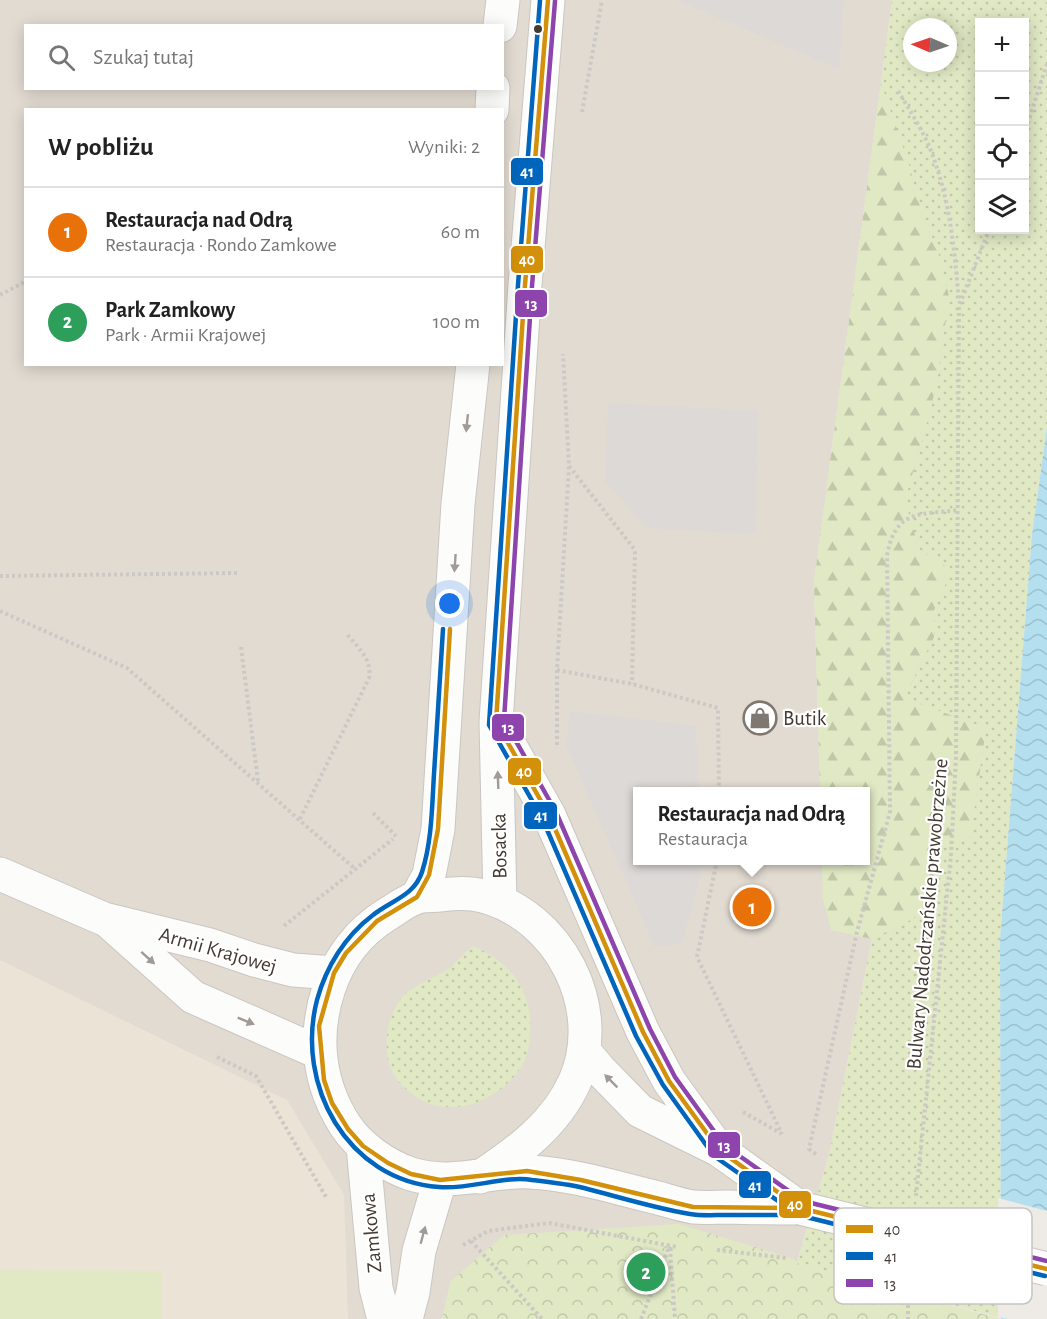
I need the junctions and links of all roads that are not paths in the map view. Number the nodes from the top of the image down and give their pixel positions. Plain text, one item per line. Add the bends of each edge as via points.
1 (503, 0) edge
2 (548, 0) edge
3 (500, 24) edge
4 (493, 90) edge
5 (492, 108) edge
6 (473, 366) edge
7 (496, 722) junction
8 (0, 874) edge
9 (417, 897) junction
10 (500, 902) junction
11 (104, 919) junction
12 (334, 973) junction
13 (584, 1051) junction
14 (320, 1053) junction
15 (363, 1146) junction
16 (719, 1150) junction
17 (480, 1177) junction
18 (440, 1180) junction
19 (800, 1208) junction
20 (834, 1216) edge
21 (1032, 1265) edge
22 (1047, 1269) edge
23 (384, 1319) edge
24 (406, 1319) edge

1 - 3 street
2 - 7 street, Bosacka
4 - 5 street
6 -> 9 street via 458,504 438,829 429,875
10 -> 7 street, Bosacka
7 - 16 street via 549,815 643,1032 669,1081
8 - 11 street, Armii Krajowej
9 - 10 street via 458,893
9 - 12 street via 376,921 346,953
10 - 13 street via 530,921 554,943 570,967 581,995
11 - 12 street, Armii Krajowej via 293,970
11 -> 14 street, Armii Krajowej via 193,997
12 - 14 street via 319,1026
16 -> 13 street via 640,1111
13 - 17 street via 575,1080 545,1127
14 - 15 street via 332,1103
15 - 18 street via 411,1174
15 - 23 street, Zamkowa via 376,1288
16 - 19 street
17 - 18 street
17 - 19 street via 527,1172 581,1180 693,1207
24 -> 18 street, Zamkowa via 419,1251
19 - 20 street, bridge
21 - 22 street, bridge

